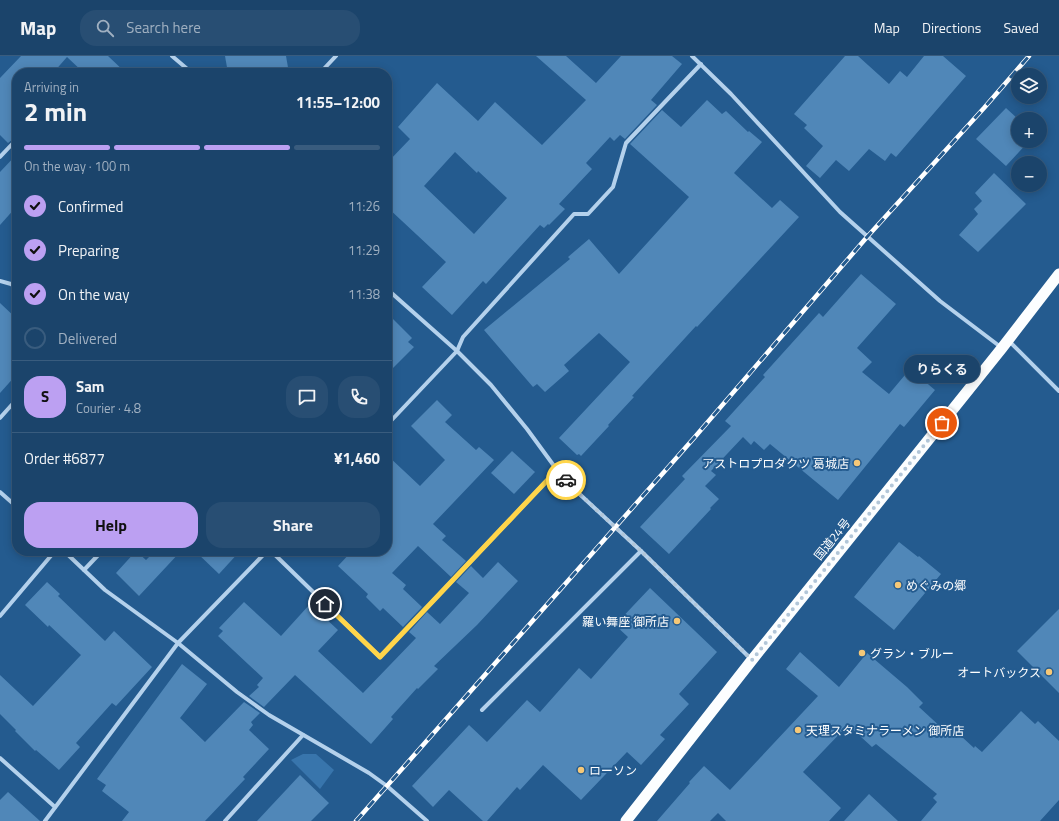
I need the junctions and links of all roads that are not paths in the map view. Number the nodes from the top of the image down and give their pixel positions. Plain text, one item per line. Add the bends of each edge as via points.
1 (172, 56) edge
2 (336, 56) edge
3 (692, 56) edge
4 (700, 64) junction
5 (186, 68) edge
6 (325, 68) edge
7 (12, 144) edge
8 (0, 157) edge
9 (1059, 274) edge
10 (0, 281) edge
11 (12, 285) edge
12 (392, 294) edge
13 (1005, 344) junction
14 (457, 352) junction
15 (1059, 391) edge
16 (12, 405) edge
17 (0, 418) edge
18 (392, 420) edge
19 (557, 470) junction
20 (0, 492) edge
21 (12, 503) edge
22 (641, 551) junction
23 (51, 556) edge
24 (69, 556) edge
25 (97, 556) edge
26 (262, 556) edge
27 (276, 556) edge
28 (84, 570) junction
29 (0, 616) edge
30 (178, 643) junction
31 (752, 660) junction
32 (482, 710) dead end
33 (303, 735) junction
34 (0, 758) edge
35 (55, 807) junction
36 (44, 821) edge
37 (225, 821) edge
38 (427, 821) edge
39 (626, 821) edge

1 - 5 street
2 - 6 street
3 - 4 street
4 - 13 street via 840,212 940,301
4 - 14 street via 626,143 613,187 588,214 574,214 463,337
7 - 8 street
9 - 13 highway, 国道24号
10 - 11 street
12 - 14 street
13 - 15 street
13 - 31 highway, 国道24号
14 - 18 street
14 - 19 street via 511,408
16 - 17 street
19 - 22 street
19 - 27 street via 380,657
20 - 21 street
22 - 31 street
22 - 32 street
23 - 29 street
24 - 28 street
25 - 28 street
26 - 30 street
28 - 30 street via 105,590
30 - 33 street via 237,692
30 - 35 street
31 - 39 highway, 国道24号
33 - 37 street
33 - 38 street via 369,774
34 - 35 street
35 - 36 street

